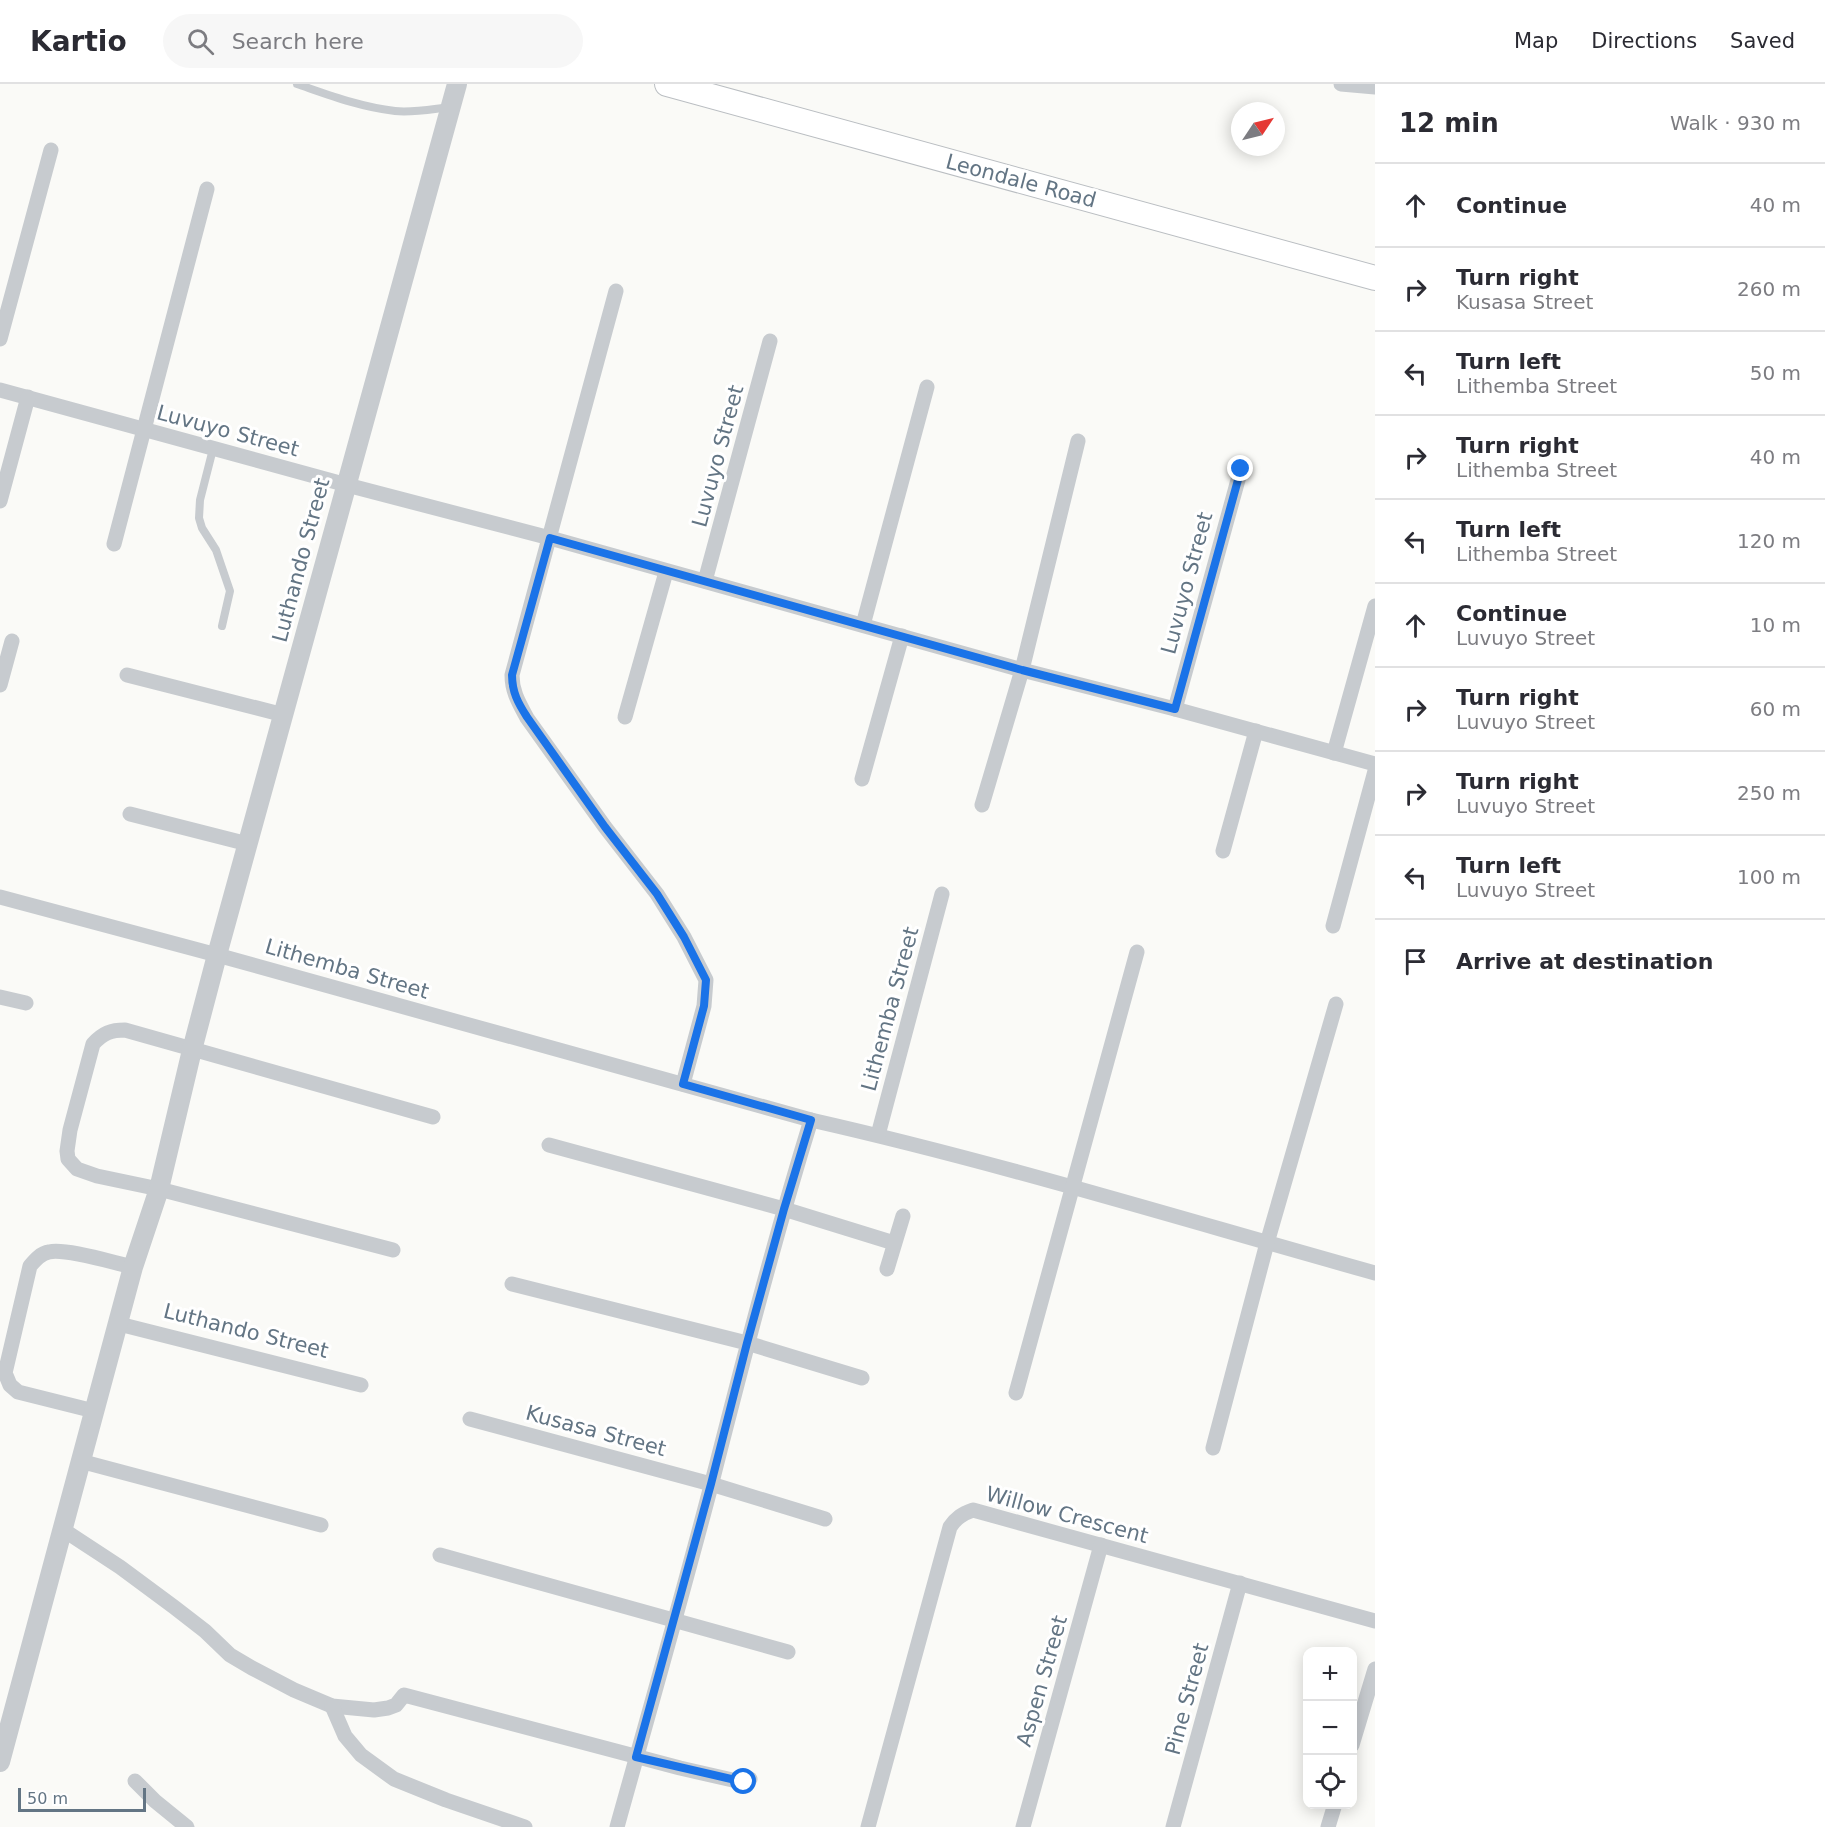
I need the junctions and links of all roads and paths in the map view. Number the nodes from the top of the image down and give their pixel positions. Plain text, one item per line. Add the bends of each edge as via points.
1 (297, 84) edge
2 (457, 84) edge
3 (667, 84) edge
4 (1341, 84) edge
5 (1375, 87) edge
6 (450, 107) junction
7 (51, 150) dead end
8 (207, 189) dead end
9 (1375, 278) edge
10 (616, 291) dead end
11 (0, 339) edge
12 (770, 341) dead end
13 (927, 387) dead end
14 (0, 390) edge
15 (28, 398) junction
16 (145, 430) junction
17 (1078, 441) dead end
18 (213, 449) junction
19 (1241, 469) dead end
20 (347, 485) junction
21 (0, 501) edge
22 (550, 538) junction
23 (114, 544) dead end
24 (666, 572) junction
25 (705, 582) junction
26 (1375, 606) edge
27 (222, 626) dead end
28 (863, 626) junction
29 (902, 636) junction
30 (12, 641) dead end
31 (1022, 670) junction
32 (127, 675) dead end
33 (0, 685) edge
34 (1175, 709) junction
35 (284, 715) junction
36 (624, 717) dead end
37 (1256, 731) junction
38 (1334, 753) junction
39 (1375, 764) edge
40 (1375, 771) edge
41 (862, 779) dead end
42 (982, 806) dead end
43 (130, 814) dead end
44 (248, 844) junction
45 (1223, 851) dead end
46 (942, 894) dead end
47 (0, 897) edge
48 (1333, 926) dead end
49 (1137, 952) dead end
50 (217, 955) junction
51 (0, 996) edge
52 (26, 1003) dead end
53 (1336, 1004) dead end
54 (192, 1050) junction
55 (683, 1084) junction
56 (433, 1117) dead end
57 (811, 1120) junction
58 (878, 1135) junction
59 (549, 1145) dead end
60 (1072, 1188) junction
61 (159, 1189) junction
62 (784, 1209) junction
63 (903, 1216) dead end
64 (894, 1243) junction
65 (1267, 1243) junction
66 (393, 1250) dead end
67 (133, 1267) junction
68 (886, 1269) dead end
69 (1375, 1273) edge
70 (512, 1284) dead end
71 (119, 1324) junction
72 (747, 1343) junction
73 (862, 1378) dead end
74 (361, 1385) dead end
75 (1016, 1393) dead end
76 (94, 1411) junction
77 (470, 1419) dead end
78 (1213, 1448) dead end
79 (80, 1461) junction
80 (711, 1484) junction
81 (825, 1519) dead end
82 (321, 1525) dead end
83 (62, 1529) junction
84 (1101, 1545) junction
85 (440, 1555) dead end
86 (1240, 1583) junction
87 (674, 1619) junction
88 (1375, 1621) edge
89 (788, 1652) dead end
90 (1375, 1669) edge
91 (332, 1706) junction
92 (1357, 1731) edge
93 (636, 1757) junction
94 (0, 1762) edge
95 (750, 1779) dead end
96 (135, 1781) dead end
97 (1333, 1809) edge
98 (187, 1827) edge
99 (525, 1827) edge
100 (617, 1827) edge
101 (868, 1827) edge
102 (1023, 1827) edge
103 (1173, 1827) edge
104 (1328, 1827) edge

1 - 6 lane via 342,100 396,111
2 - 6 street, Luthando Street
3 - 9 main road, Leondale Road
4 - 5 street
6 - 20 street, Luthando Street
7 - 11 street
8 - 16 street
10 - 22 street
12 - 25 street, Luvuyo Street
13 - 28 street
14 - 15 street, Luvuyo Street
15 - 16 street, Luvuyo Street
15 - 21 street
16 - 18 street, Luvuyo Street
16 - 23 street
17 - 31 street
18 - 20 street, Luvuyo Street
18 - 27 lane via 199,518 216,550 230,591
19 - 34 street, Luvuyo Street
20 - 22 street, Luvuyo Street
20 - 35 street, Luthando Street
22 - 24 street, Luvuyo Street
22 - 55 street via 512,687 527,717 657,894 706,980 704,1006
24 - 25 street, Luvuyo Street
24 - 36 street
25 - 28 street, Luvuyo Street
26 - 38 street
28 - 29 street, Luvuyo Street
29 - 31 street, Luvuyo Street
29 - 41 street
30 - 33 street
31 - 34 street, Luvuyo Street
31 - 42 street
32 - 35 street
34 - 37 street, Luvuyo Street
35 - 44 street, Luthando Street
37 - 38 street, Luvuyo Street
37 - 45 street
38 - 39 street, Luvuyo Street
40 - 48 street
43 - 44 street
44 - 50 street, Luthando Street
46 - 58 street, Lithemba Street
47 - 50 street, Lithemba Street
49 - 60 street
50 - 54 street, Luthando Street
50 - 55 street, Lithemba Street
51 - 52 street
53 - 65 street
54 - 56 street
54 - 61 street, Luthando Street
54 - 61 street via 126,1030 102,1034 93,1044 70,1130 68,1159 77,1169
55 - 57 street, Lithemba Street
57 - 58 street, Lithemba Street
57 - 62 street
58 - 60 street, Lithemba Street
59 - 62 street
60 - 65 street, Lithemba Street
60 - 75 street
61 - 66 street
61 - 67 street, Luthando Street
62 - 64 street
62 - 72 street
63 - 64 street
64 - 68 street
65 - 69 street, Lithemba Street
65 - 78 street
67 - 71 street, Luthando Street
67 - 76 street via 65,1252 48,1252 30,1266 5,1373 10,1385 18,1392
70 - 72 street
71 - 74 street, Luthando Street
71 - 76 street, Luthando Street
72 - 73 street
72 - 80 street
76 - 79 street, Luthando Street
77 - 80 street, Kusasa Street
79 - 82 street
79 - 83 street, Luthando Street
80 - 81 street, Kusasa Street
80 - 87 street
83 - 91 street via 174,1607 230,1654 294,1690
83 - 94 street, Luthando Street
84 - 86 street, Willow Crescent
84 - 101 street, Willow Crescent via 973,1510 955,1520
84 - 102 street, Aspen Street
85 - 87 street
86 - 88 street, Willow Crescent
86 - 103 street, Pine Street
87 - 89 street
87 - 93 street
90 - 92 street
91 - 93 street via 388,1708 404,1695
91 - 99 street via 345,1736 361,1755 394,1779
93 - 95 street via 737,1781
93 - 100 street
96 - 98 street
97 - 104 street

